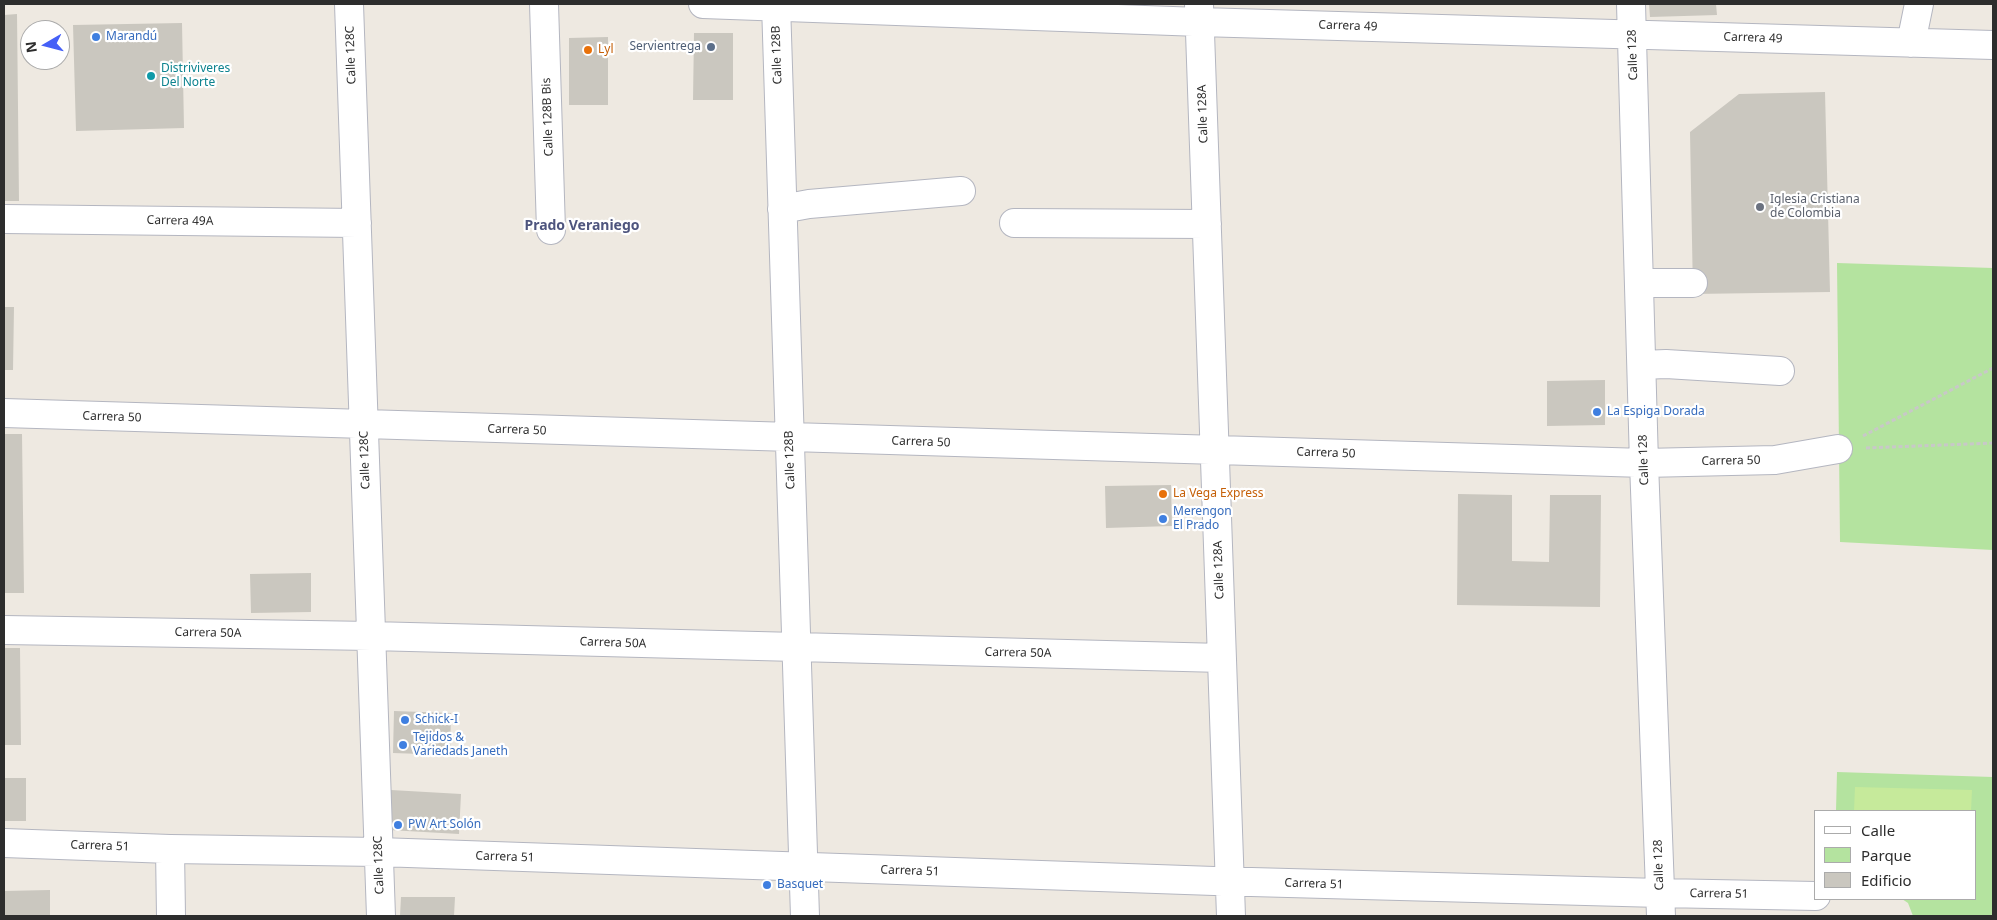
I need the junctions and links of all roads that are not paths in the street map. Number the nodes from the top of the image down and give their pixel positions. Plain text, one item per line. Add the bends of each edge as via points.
1 (349, 4) edge
2 (544, 4) edge
3 (702, 4) edge
4 (1631, 4) edge
5 (1919, 4) edge
6 (776, 5) edge
7 (1200, 13) edge
8 (1632, 35) junction
9 (1911, 43) junction
10 (1993, 46) edge
11 (962, 191) dead end
12 (782, 209) junction
13 (4, 219) edge
14 (357, 223) junction
15 (1014, 224) dead end
16 (1207, 224) junction
17 (551, 230) dead end
18 (1639, 282) junction
19 (1693, 283) dead end
20 (1642, 365) junction
21 (1780, 371) dead end
22 (4, 413) edge
23 (364, 425) junction
24 (789, 438) junction
25 (1838, 449) road end
26 (1214, 450) junction
27 (1644, 463) junction
28 (4, 630) edge
29 (371, 636) junction
30 (796, 648) junction
31 (1222, 658) junction
32 (4, 843) edge
33 (170, 849) junction
34 (379, 852) junction
35 (803, 868) junction
36 (1230, 881) junction
37 (1814, 896) edge
38 (1661, 905) edge
39 (171, 916) edge
40 (381, 916) edge
41 (805, 916) edge
42 (1231, 916) edge

1 - 14 street, Calle 128C
2 - 17 street, Calle 128B Bis
3 - 6 street, Carrera 49
4 - 8 street, Calle 128
5 - 9 street
6 - 7 street, Carrera 49
6 - 12 street, Calle 128B
7 - 8 street, Carrera 49
7 - 16 street, Calle 128A
8 - 9 street, Carrera 49
8 - 18 street, Calle 128
9 - 10 street, Carrera 49
11 - 12 street
12 - 24 street, Calle 128B
13 - 14 street, Carrera 49A
14 - 23 street, Calle 128C
15 - 16 street
16 - 26 street, Calle 128A
18 - 19 street
18 - 20 street, Calle 128
20 - 21 street
20 - 27 street, Calle 128
22 - 23 street, Carrera 50
23 - 24 street, Carrera 50
23 - 29 street, Calle 128C
24 - 26 street, Carrera 50
24 - 30 street, Calle 128B
25 - 27 street, Carrera 50 via 1775,460
26 - 27 street, Carrera 50
26 - 31 street, Calle 128A
27 - 38 street, Calle 128
28 - 29 street, Carrera 50A
29 - 30 street, Carrera 50A
29 - 34 street, Calle 128C
30 - 31 street, Carrera 50A
30 - 35 street, Calle 128B
31 - 36 street, Calle 128A
32 - 33 street, Carrera 51
33 - 34 street, Carrera 51
33 - 39 street
34 - 35 street, Carrera 51
34 - 40 street, Calle 128C
35 - 36 street, Carrera 51
35 - 41 street, Calle 128B
36 - 38 street, Carrera 51
36 - 42 street, Calle 128A
37 - 38 street, Carrera 51

